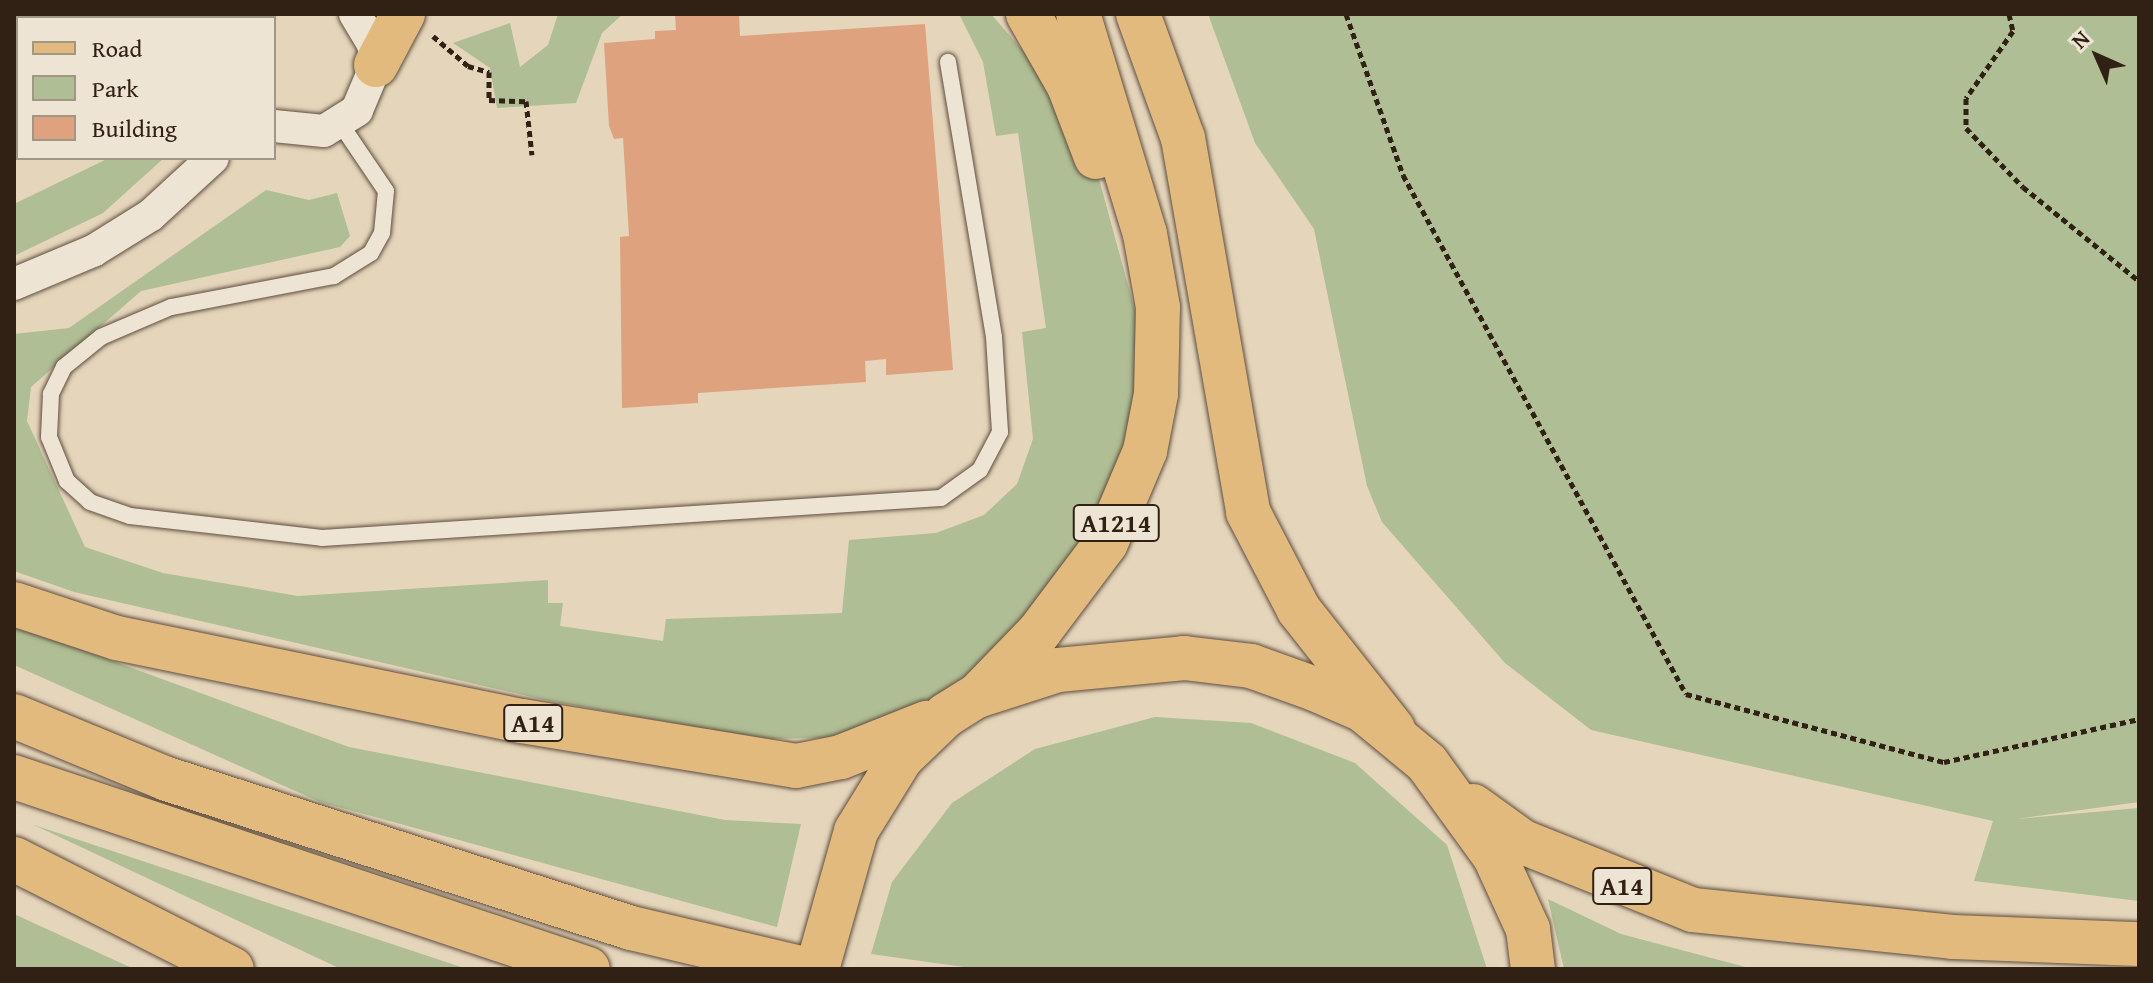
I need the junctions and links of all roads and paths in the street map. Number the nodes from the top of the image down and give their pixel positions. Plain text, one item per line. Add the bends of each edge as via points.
1 (355, 14) edge
2 (1028, 14) edge
3 (1078, 14) edge
4 (1138, 14) edge
5 (1346, 14) edge
6 (2009, 14) edge
7 (420, 26) edge
8 (948, 62) dead end
9 (376, 65) junction
10 (276, 127) edge
11 (346, 132) dead end
12 (532, 155) dead end
13 (211, 160) edge
14 (2139, 281) edge
15 (14, 284) edge
16 (1158, 307) junction
17 (14, 604) edge
18 (961, 705) junction
19 (14, 716) edge
20 (2139, 719) edge
21 (1405, 743) junction
22 (14, 777) edge
23 (1449, 788) junction
24 (14, 859) edge
25 (2139, 944) edge
26 (232, 969) edge
27 (588, 969) edge
28 (805, 969) edge
29 (817, 969) edge
30 (1533, 969) edge

1 - 9 street
2 - 16 main road via 1069,86
3 - 16 main road, A1214 via 1124,148
4 - 21 main road via 1183,138 1248,512 1299,610
5 - 20 path via 1403,175 1686,694 1944,762
6 - 14 path via 2013,31 1966,98 1966,128 2023,187
7 - 9 main road
7 - 12 path via 468,66 489,72 489,100 526,101
8 - 11 lane via 994,337 1000,432 980,470 941,498 322,538 130,516 90,502 67,481 49,437 51,394 64,367 101,337 171,307 334,276 371,253 382,233 386,191
9 - 10 street via 367,96 345,121 301,134
13 - 15 street via 151,215 93,251
16 - 18 main road, A1214 via 1156,394 1124,509 1080,581
17 - 18 main road, A14 via 117,638 522,721 796,766 873,747
18 - 21 main road via 1058,670 1184,658 1251,666 1315,689 1363,710
18 - 29 main road via 901,758 878,792 833,895
19 - 28 main road via 272,813 631,928
21 - 23 main road
22 - 27 main road
23 - 25 main road, A14 via 1523,842 1693,910 1953,937
23 - 30 main road via 1495,857 1528,929
24 - 26 main road

